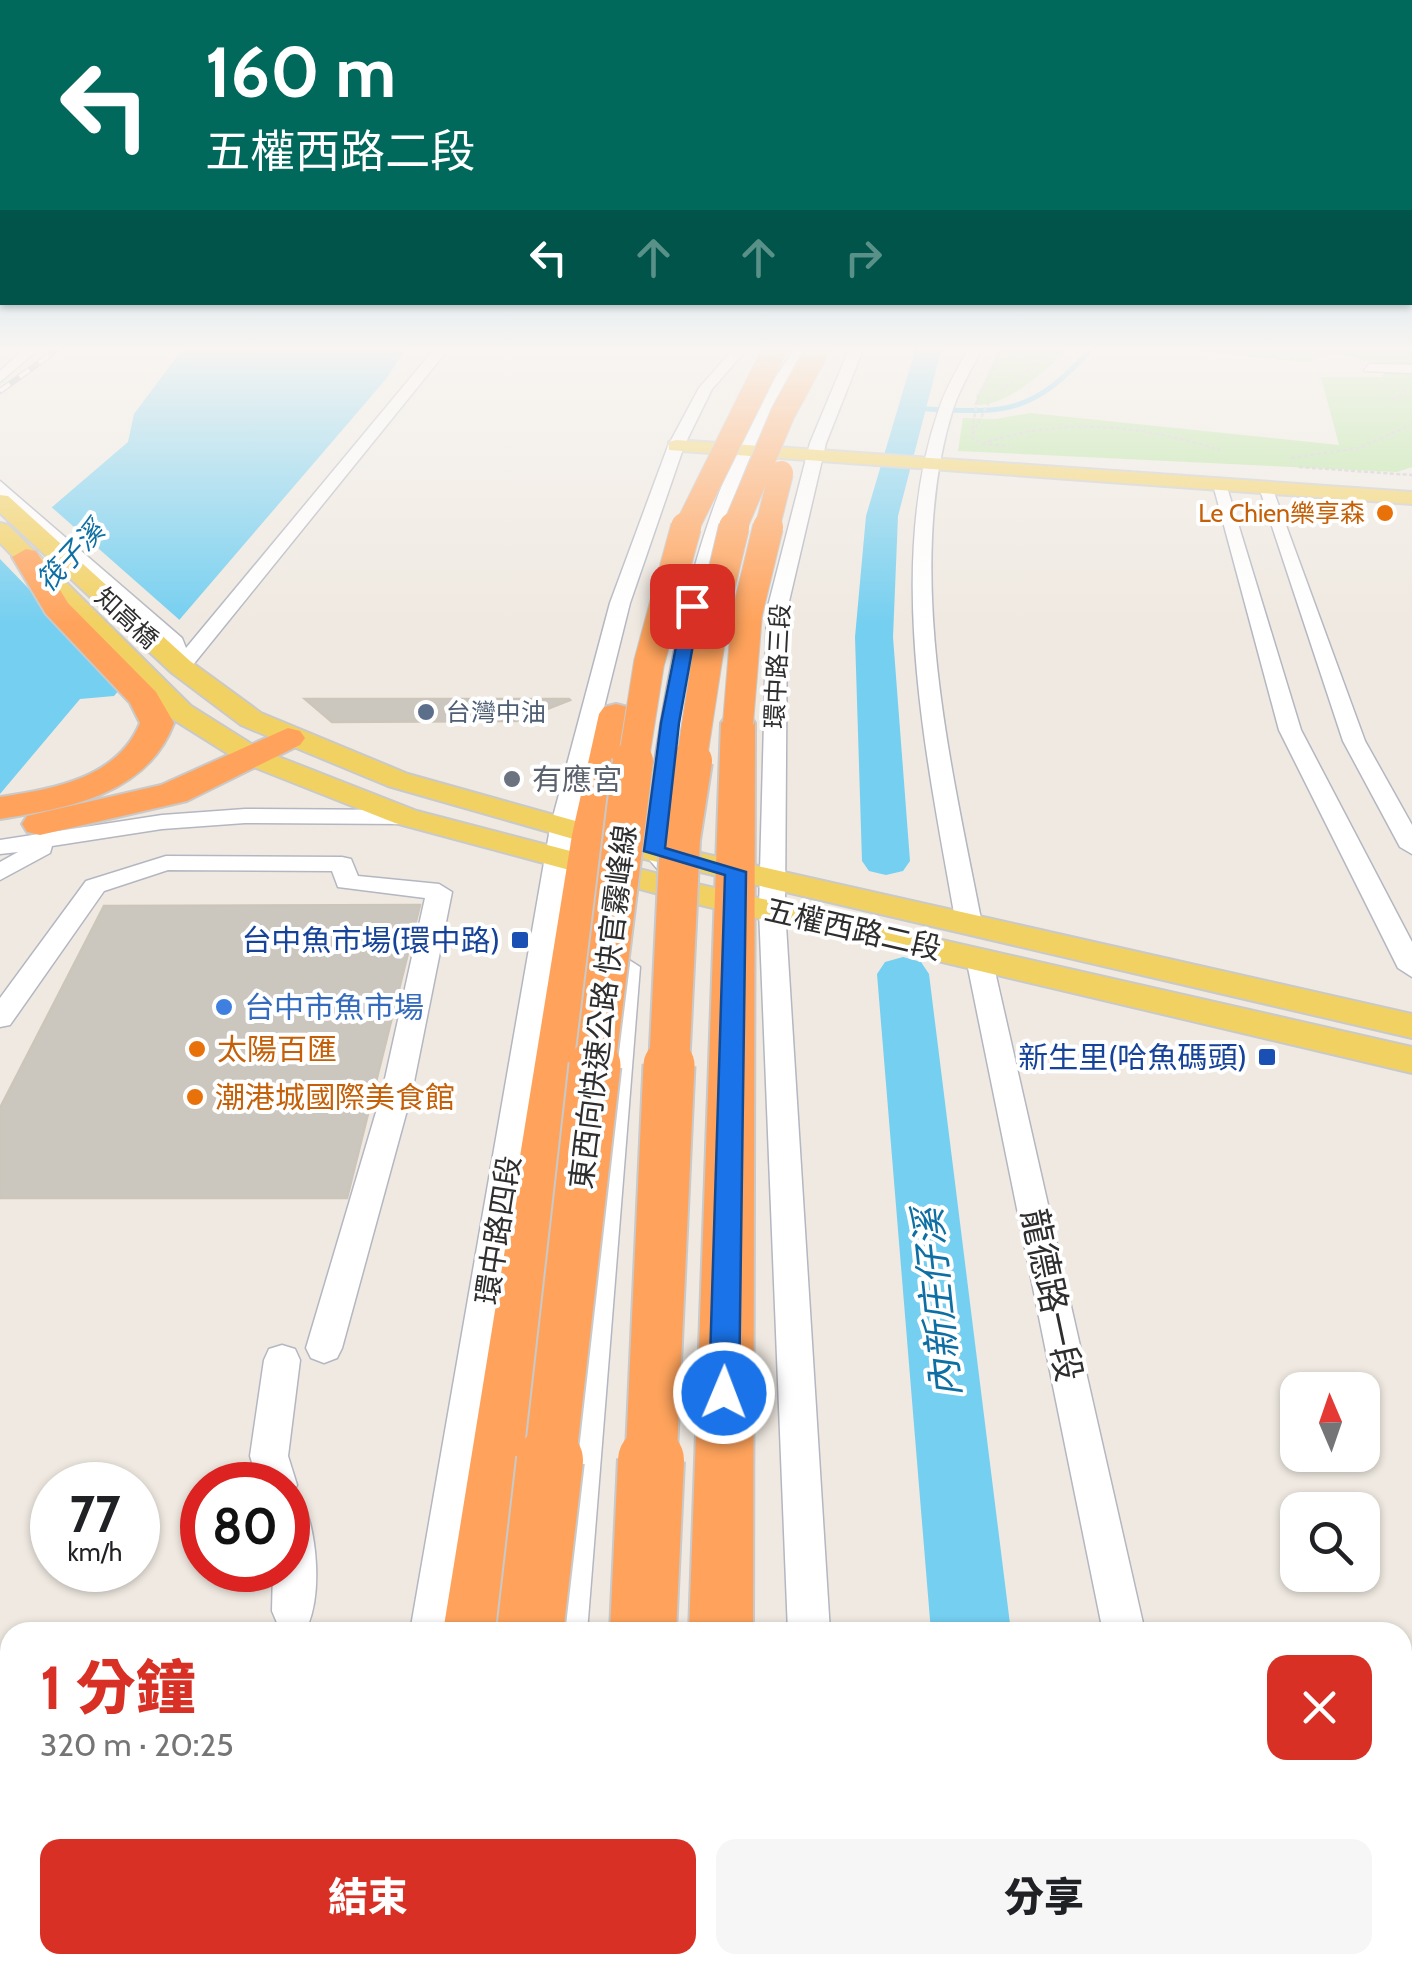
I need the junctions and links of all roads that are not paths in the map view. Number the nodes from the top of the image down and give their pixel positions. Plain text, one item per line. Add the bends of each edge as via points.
1 (362, 439) edge
2 (699, 439) edge
3 (739, 439) edge
4 (747, 439) edge
5 (765, 439) edge
6 (795, 439) edge
7 (829, 439) edge
8 (939, 439) edge
9 (679, 441) joint
10 (744, 444) junction
11 (826, 450) junction
12 (935, 457) junction
13 (1218, 484) junction
14 (0, 486) edge
15 (1264, 487) junction
16 (1412, 488) edge
17 (1412, 498) edge
18 (0, 501) edge
19 (0, 530) edge
20 (26, 558) joint
21 (174, 654) junction
22 (146, 691) junction
23 (288, 738) junction
24 (251, 756) junction
25 (406, 817) junction
26 (10, 823) edge
27 (72, 837) junction
28 (574, 847) junction
29 (1412, 847) edge
30 (641, 859) junction
31 (0, 873) edge
32 (753, 890) junction
33 (692, 893) junction
34 (969, 924) junction
35 (978, 958) junction
36 (1412, 968) edge
37 (0, 1018) edge
38 (1412, 1026) edge
39 (1412, 1060) edge
40 (324, 1348) dead end
41 (282, 1360) dead end
42 (270, 1462) edge
43 (293, 1592) edge
44 (293, 1611) dead end
45 (432, 1622) edge
46 (477, 1622) edge
47 (531, 1622) edge
48 (567, 1622) edge
49 (643, 1622) edge
50 (670, 1622) edge
51 (720, 1622) edge
52 (808, 1622) edge
53 (1122, 1622) edge

1 - 21 street
2 - 28 highway via 640,602 616,714
3 - 47 highway, 東西向快速公路 快官霧峰線, bridge via 689,518 650,663 622,833
4 - 10 street
5 - 49 highway, 東西向快速公路 快官霧峰線, bridge via 716,607 680,838
6 - 32 highway, bridge via 775,491 747,614 738,723
7 - 11 street, 環中路三段
8 - 12 street
9 - 10 main road
9 - 28 street via 620,603
10 - 11 main road
10 - 30 street via 692,606
11 - 12 main road
11 - 32 street, 環中路三段 via 777,610
12 - 13 main road
12 - 16 main road
12 - 34 street via 924,580 928,639 936,737
13 - 15 main road
13 - 36 street via 1290,730
14 - 21 street
15 - 17 main road
15 - 29 street via 1354,741
18 - 21 main road, 知高橋
19 - 20 main road
20 - 22 highway via 56,608
21 - 23 main road, 五權西路二段 via 251,719
22 - 24 main road, 五權西路二段
22 - 26 highway via 156,723 148,746 94,784
23 - 24 highway
23 - 28 main road, 五權西路二段
24 - 25 main road, 五權西路二段
24 - 26 highway via 174,793 101,814
25 - 27 street via 245,816
25 - 28 main road, 五權西路二段
26 - 27 street
27 - 31 street via 26,854
28 - 30 main road, 五權西路二段
28 - 45 street, 環中路四段
28 - 46 highway via 564,1032
30 - 32 main road, 五權西路二段
30 - 33 main road, 五權西路二段
30 - 48 street
32 - 33 main road, 五權西路二段
32 - 34 main road, 五權西路二段
32 - 35 main road, 五權西路二段
32 - 51 highway via 730,1034
32 - 52 street
33 - 50 street
34 - 38 main road, 五權西路二段
35 - 39 main road, 五權西路二段
35 - 53 street, 龍德路一段
37 - 40 street via 96,886 166,863 342,864 347,882 439,892 396,1092
41 - 42 street
43 - 44 street

